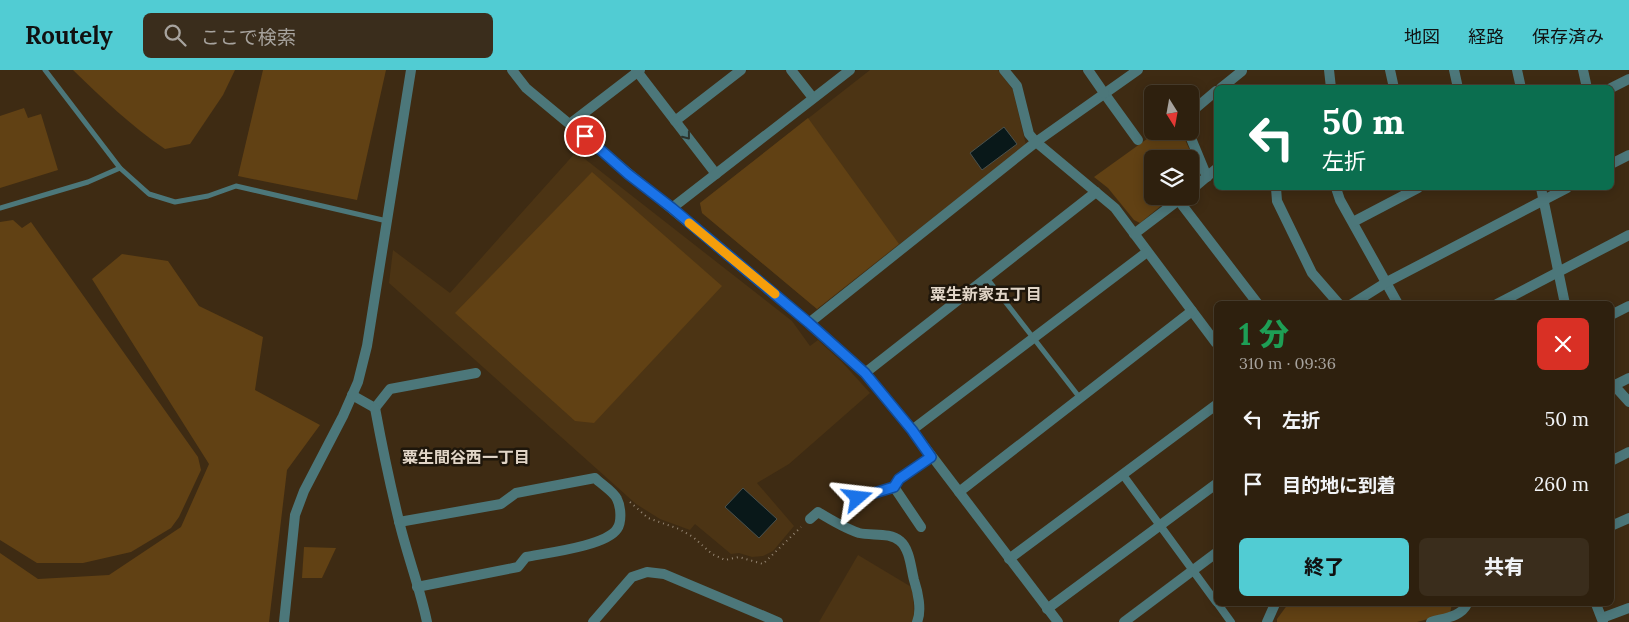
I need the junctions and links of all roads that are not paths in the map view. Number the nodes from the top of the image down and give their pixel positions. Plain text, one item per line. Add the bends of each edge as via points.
1 (45, 70) edge
2 (411, 70) edge
3 (512, 70) edge
4 (741, 70) edge
5 (791, 70) edge
6 (850, 70) edge
7 (1004, 70) edge
8 (1088, 70) edge
9 (1138, 70) edge
10 (1329, 70) edge
11 (1390, 70) edge
12 (1454, 70) edge
13 (1517, 70) edge
14 (1583, 70) edge
15 (638, 71) edge
16 (1242, 71) edge
17 (1629, 79) edge
18 (1224, 85) edge
19 (1331, 85) edge
20 (1393, 85) edge
21 (1457, 85) edge
22 (1520, 85) edge
23 (1586, 85) edge
24 (1614, 86) edge
25 (1104, 93) junction
26 (1214, 93) edge
27 (813, 98) junction
28 (1199, 106) edge
29 (675, 121) junction
30 (571, 124) junction
31 (1138, 140) dead end
32 (1192, 140) edge
33 (1036, 142) junction
34 (1629, 155) edge
35 (1614, 162) edge
36 (120, 168) junction
37 (1214, 171) edge
38 (716, 174) junction
39 (1206, 177) junction
40 (1199, 183) edge
41 (1276, 190) edge
42 (1337, 190) edge
43 (1411, 190) edge
44 (1541, 190) edge
45 (1563, 190) edge
46 (1096, 192) junction
47 (1543, 200) junction
48 (1173, 205) edge
49 (1185, 205) edge
50 (0, 208) edge
51 (672, 208) junction
52 (387, 221) junction
53 (1353, 222) junction
54 (1134, 234) junction
55 (1629, 235) edge
56 (1147, 252) junction
57 (1557, 272) junction
58 (986, 277) junction
59 (1387, 282) junction
60 (1256, 301) edge
61 (1337, 301) edge
62 (1357, 301) edge
63 (1396, 301) edge
64 (1503, 301) edge
65 (1564, 301) edge
66 (1629, 306) edge
67 (1192, 312) junction
68 (1614, 314) edge
69 (809, 323) junction
70 (1034, 339) junction
71 (1214, 340) edge
72 (476, 373) dead end
73 (865, 373) junction
74 (1629, 378) edge
75 (1614, 384) edge
76 (1614, 387) edge
77 (352, 395) junction
78 (1080, 399) junction
79 (1629, 402) edge
80 (1214, 407) edge
81 (375, 408) junction
82 (912, 430) junction
83 (1629, 452) edge
84 (931, 457) junction
85 (1614, 460) edge
86 (1123, 475) junction
87 (1214, 486) edge
88 (894, 487) junction
89 (960, 492) junction
90 (858, 498) dead end
91 (810, 518) road end
92 (1629, 518) edge
93 (399, 522) junction
94 (1614, 525) edge
95 (1160, 526) junction
96 (921, 527) dead end
97 (1214, 555) edge
98 (1009, 559) junction
99 (1193, 571) junction
100 (417, 587) junction
101 (1214, 599) edge
102 (1219, 606) edge
103 (1274, 606) edge
104 (1466, 606) edge
105 (1597, 606) edge
106 (1629, 608) edge
107 (1047, 609) junction
108 (1602, 620) edge
109 (284, 622) edge
110 (427, 622) edge
111 (593, 622) edge
112 (778, 622) edge
113 (917, 622) edge
114 (1058, 622) edge
115 (1124, 622) edge
116 (1232, 622) edge
117 (1267, 622) edge
118 (1431, 622) edge

1 - 36 lane
2 - 52 street
3 - 30 street via 526,88
4 - 29 street
5 - 27 street
6 - 27 street
7 - 33 street via 1017,86 1030,134
8 - 25 street
9 - 25 street
10 - 19 street
11 - 20 street
12 - 21 street
13 - 22 street
14 - 23 street
15 - 29 street
15 - 30 street
16 - 18 street
17 - 24 street
25 - 31 street
25 - 33 street
26 - 28 street
27 - 38 street
29 -> 38 street
30 - 51 street
32 - 39 street
33 - 46 street
33 - 69 street
34 - 35 street
36 - 50 lane via 88,182
36 - 52 lane via 149,194 174,202 208,196 236,186
37 - 39 street
38 - 51 street
39 - 40 street
41 - 61 street via 1277,201 1312,273
42 - 53 street
43 - 53 street
44 - 47 street
45 - 47 street
46 - 54 street via 1115,208
46 - 58 street
47 - 57 street
47 - 59 street
48 - 54 street
49 - 60 street
51 - 69 street
52 - 77 street via 367,346
53 - 59 street
54 - 56 street
55 - 57 street
56 - 67 street
56 - 70 street
57 - 64 street
57 - 65 street
58 - 70 lane
58 - 73 street
59 - 62 street
59 - 63 street
66 - 68 street
67 - 71 street
67 - 78 street
69 - 73 street
70 - 78 lane
70 - 82 street
72 - 81 street via 390,389
73 - 82 street
74 - 75 street
76 - 79 street
77 - 81 street
77 - 109 street via 304,490 295,515
78 - 89 street
80 - 86 street
81 - 93 street
82 - 84 street
83 - 85 street
84 - 88 street via 899,479
84 - 89 street
86 - 95 street
86 - 98 street
87 - 95 street
88 - 90 street
88 - 96 street
89 - 98 street
91 - 113 street via 818,512 844,527 861,533 893,536 902,542 917,590
92 - 94 street
93 - 100 street
93 - 100 street via 501,504 516,493 595,478 617,498 618,529 610,536 526,557 518,567
95 - 99 street
95 - 107 street
97 - 99 street
98 - 107 street
99 - 101 street
99 - 115 street
100 - 110 street
102 - 116 street
103 - 117 street
104 - 118 street via 1452,616
105 - 108 street
106 - 108 street
107 - 114 street
111 - 112 street via 632,578 647,572 664,574

